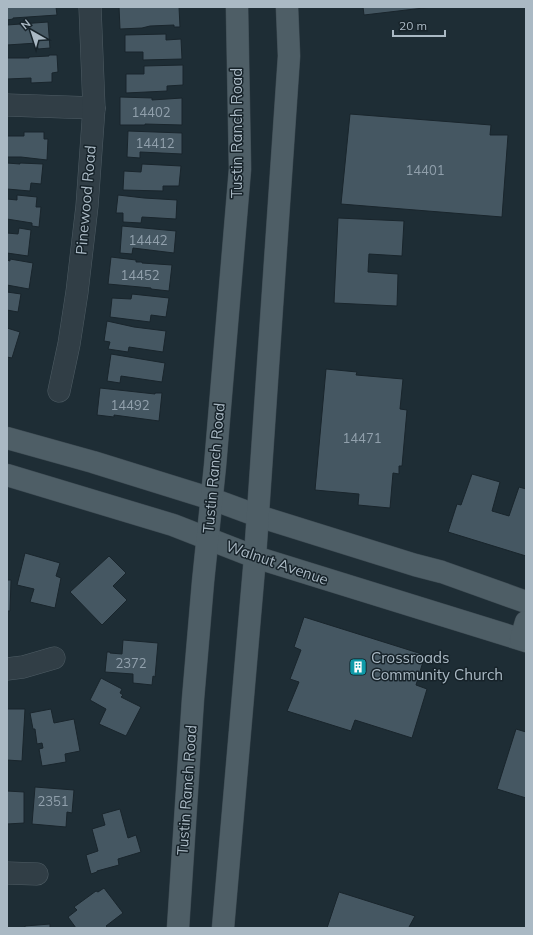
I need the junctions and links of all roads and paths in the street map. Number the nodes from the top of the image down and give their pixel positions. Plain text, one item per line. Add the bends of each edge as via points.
1 (90, 7) edge
2 (237, 7) edge
3 (287, 7) edge
4 (7, 105) edge
5 (94, 108) junction
6 (59, 391) dead end
7 (7, 438) edge
8 (7, 475) edge
9 (212, 499) junction
10 (258, 516) junction
11 (207, 539) junction
12 (255, 558) junction
13 (526, 602) edge
14 (524, 634) edge
15 (54, 658) dead end
16 (7, 669) edge
17 (7, 873) edge
18 (37, 874) dead end
19 (178, 928) edge
20 (223, 928) edge

1 - 5 street, Pinewood Road
2 - 9 main road, Tustin Ranch Road via 240,169
3 - 10 main road via 289,56
4 - 5 street
5 - 6 street, Pinewood Road via 78,284
7 - 9 main road
8 - 11 main road, Walnut Avenue via 173,525
9 - 10 main road
9 - 11 main road, Tustin Ranch Road
10 - 12 main road
10 - 13 main road via 442,572
11 - 12 main road, Walnut Avenue
11 - 19 main road, Tustin Ranch Road
12 - 14 main road, Walnut Avenue
12 - 20 main road
15 - 16 street
17 - 18 street

